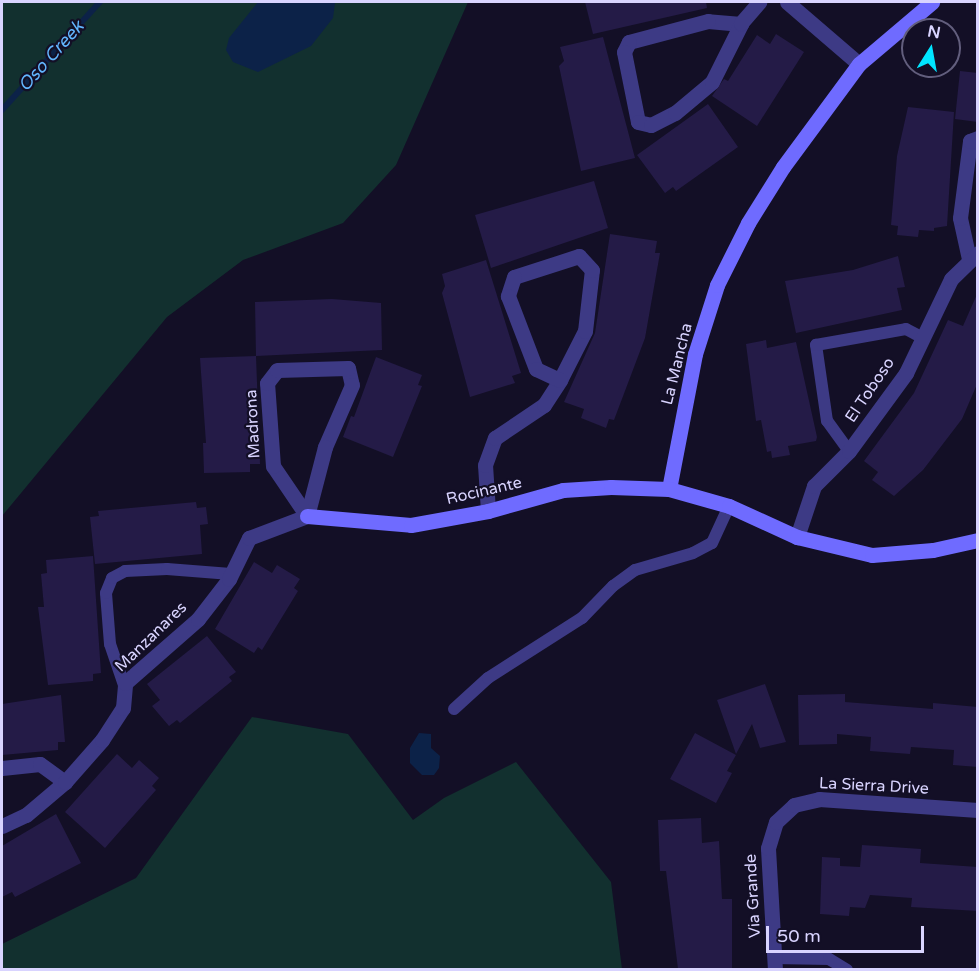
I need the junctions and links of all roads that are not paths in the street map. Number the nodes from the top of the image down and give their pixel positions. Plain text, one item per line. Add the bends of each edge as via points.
1 (759, 2) edge
2 (787, 2) edge
3 (932, 2) edge
4 (741, 24) junction
5 (859, 64) junction
6 (978, 138) edge
7 (974, 256) edge
8 (923, 338) junction
9 (560, 380) junction
10 (849, 451) junction
11 (669, 489) junction
12 (729, 506) junction
13 (488, 511) junction
14 (307, 516) junction
15 (797, 537) junction
16 (978, 540) edge
17 (231, 574) junction
18 (125, 688) junction
19 (454, 709) dead end
20 (2, 768) edge
21 (65, 782) junction
22 (978, 810) edge
23 (776, 822) joint
24 (2, 826) edge
25 (775, 964) edge
26 (847, 969) edge

1 - 4 street
2 - 5 street
3 - 5 street, La Mancha
4 - 4 street via 708,21 629,42 624,52 638,122 651,125 675,113 711,82
5 - 11 street, La Mancha via 783,167 748,223 717,285 695,354
6 - 7 street, El Toboso via 970,141 960,218
7 - 8 street, El Toboso via 951,279
8 - 10 street, El Toboso via 906,373
8 - 10 lane via 906,328 816,345 827,421
9 - 9 street via 536,369 508,296 514,277 579,256 592,270 585,331
9 - 13 street via 544,405 495,438 485,465
10 - 15 street, El Toboso via 814,486
11 - 12 street
11 - 13 street, Rocinante via 563,490
12 - 15 street
12 - 19 lane via 712,543 693,553 635,570 582,618 488,678
13 - 14 street, Rocinante via 411,525
14 - 14 street, Madrona via 273,466 267,383 277,370 348,368 352,385 325,447
14 - 17 street, Manzanares via 249,538
15 - 16 street via 872,555 933,550
17 - 18 street, Manzanares via 198,619 125,683
17 - 18 lane via 167,569 124,571 112,579 106,593 110,644
18 - 21 street, Manzanares via 123,708 102,740
20 - 21 street via 40,764
21 - 24 street, Manzanares via 26,815
22 - 23 street, La Sierra Drive via 819,799 794,805
23 - 25 street, Via Grande via 768,848
25 - 26 lane via 829,959

